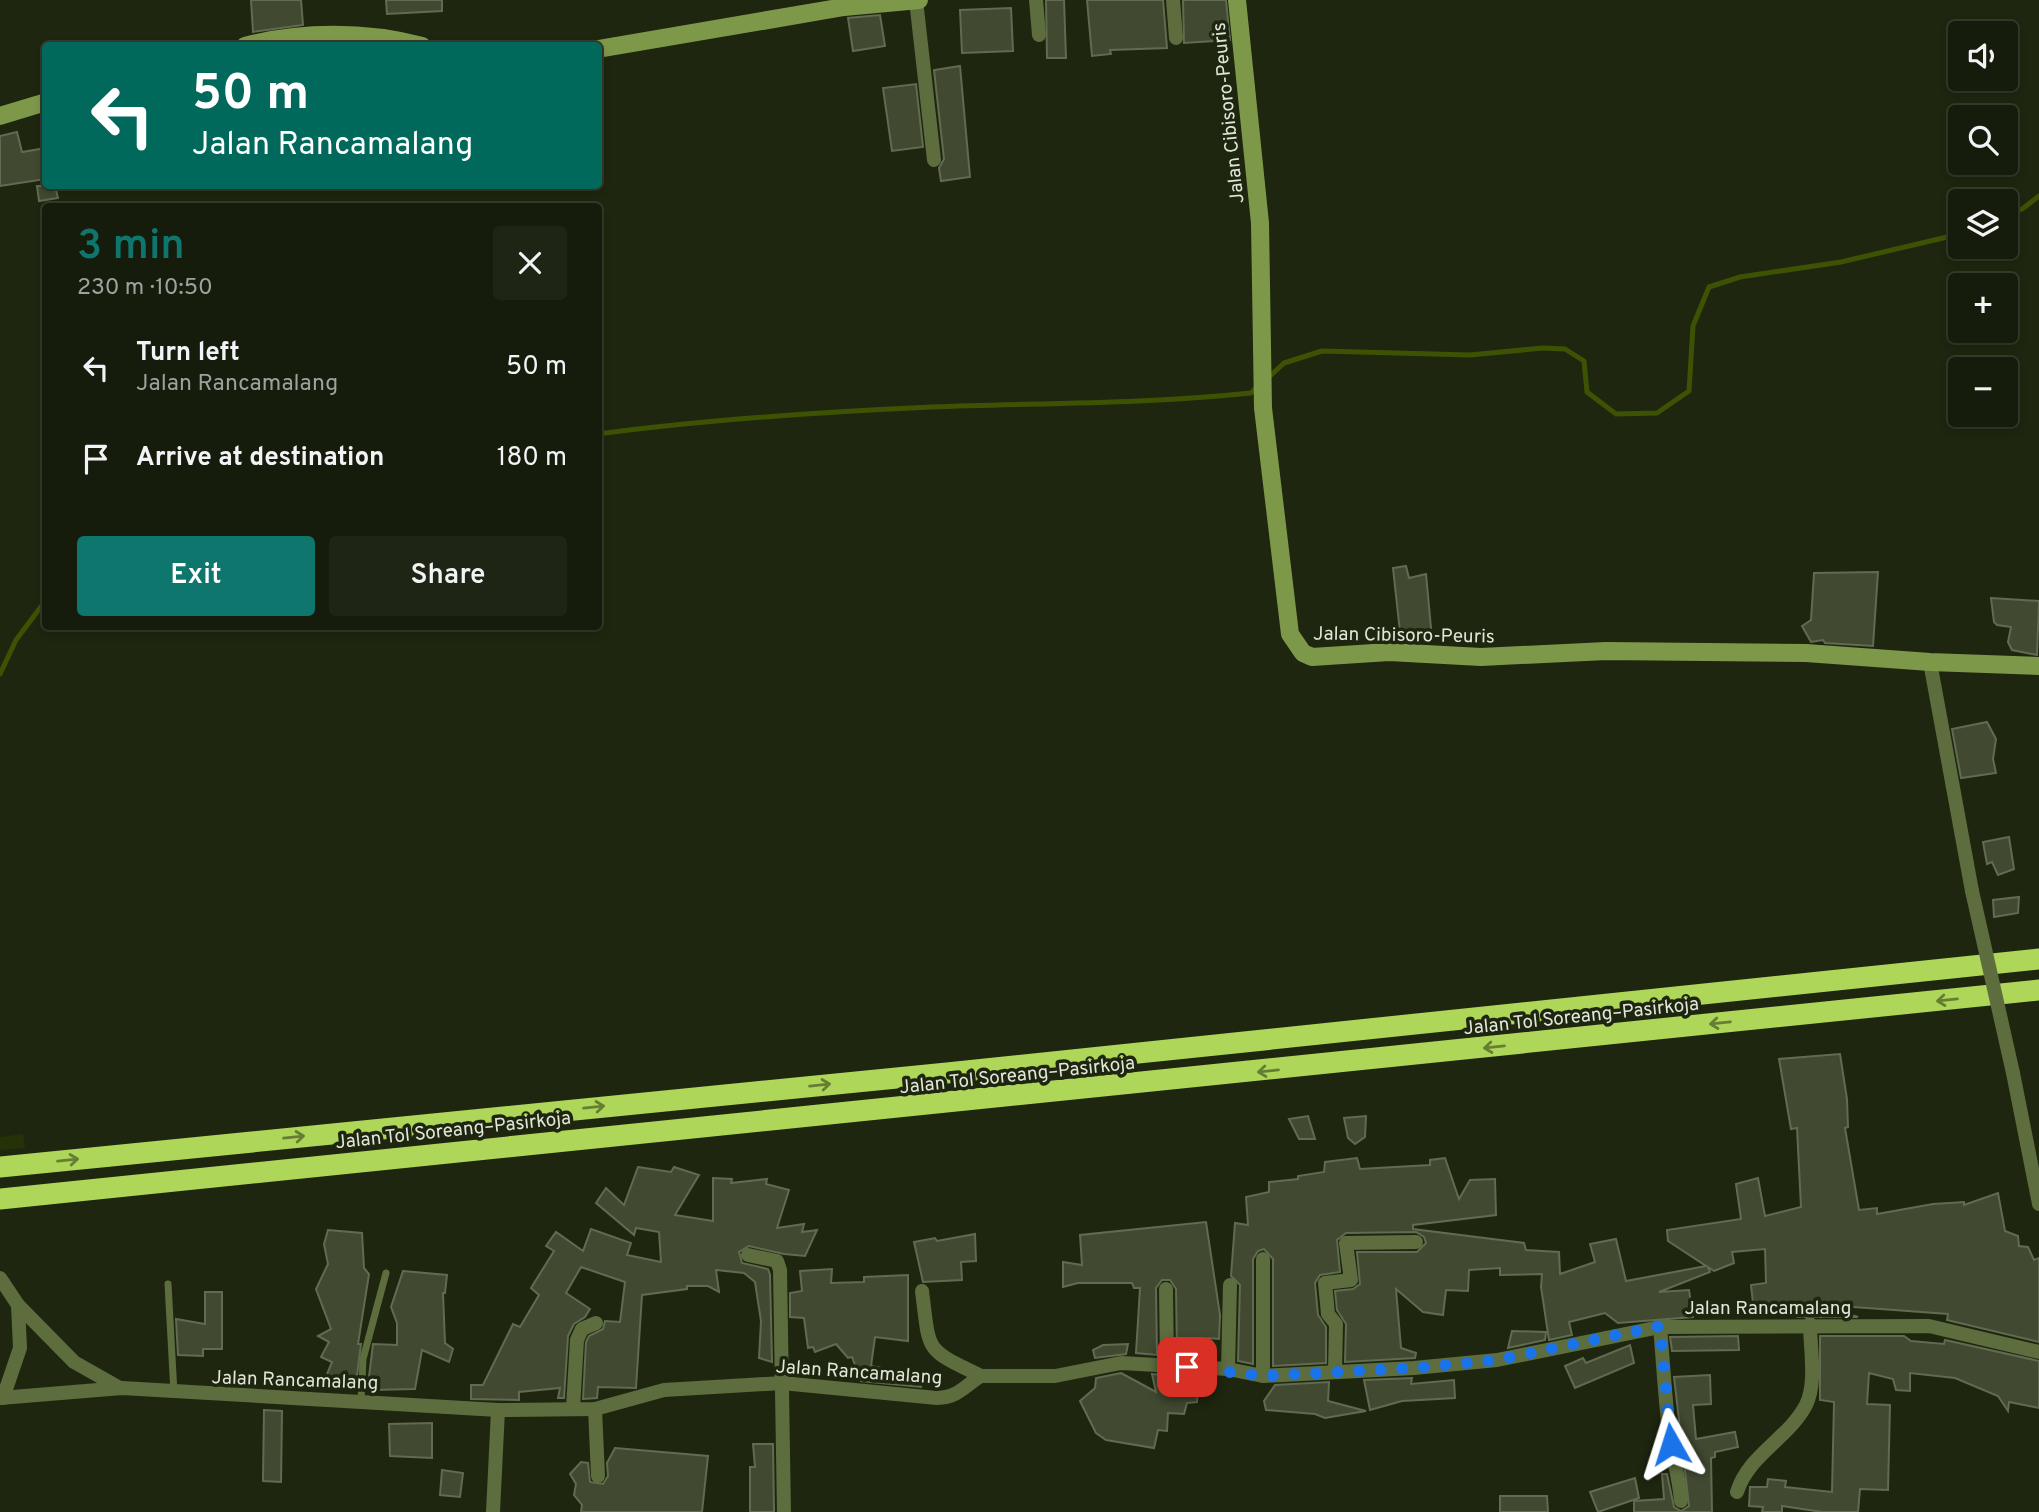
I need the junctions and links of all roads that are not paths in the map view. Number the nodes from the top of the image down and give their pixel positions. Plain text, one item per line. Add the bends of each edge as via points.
1 (918, 0) edge
2 (1036, 0) edge
3 (1173, 0) edge
4 (1237, 0) edge
5 (1039, 35) dead end
6 (1176, 38) dead end
7 (265, 42) edge
8 (411, 42) edge
9 (602, 48) edge
10 (42, 104) edge
11 (0, 117) edge
12 (934, 160) dead end
13 (1930, 662) junction
14 (2039, 666) edge
15 (2039, 959) edge
16 (2039, 990) edge
17 (0, 1167) edge
18 (0, 1199) edge
19 (2039, 1204) edge
20 (1416, 1242) dead end
21 (748, 1255) dead end
22 (1262, 1259) dead end
23 (386, 1273) dead end
24 (0, 1278) edge
25 (168, 1284) dead end
26 (1230, 1286) dead end
27 (1166, 1289) dead end
28 (922, 1291) dead end
29 (18, 1305) junction
30 (596, 1323) dead end
31 (1810, 1324) junction
32 (1660, 1326) junction
33 (2039, 1352) edge
34 (1167, 1365) junction
35 (1228, 1369) junction
36 (1335, 1371) junction
37 (1263, 1376) junction
38 (976, 1380) junction
39 (782, 1383) junction
40 (122, 1388) junction
41 (174, 1394) junction
42 (1, 1398) edge
43 (361, 1400) junction
44 (573, 1408) junction
45 (595, 1409) junction
46 (498, 1410) junction
47 (598, 1476) dead end
48 (1737, 1492) dead end
49 (1681, 1502) dead end
50 (493, 1512) edge
51 (784, 1512) edge

1 - 9 street via 844,7
1 - 12 street
2 - 5 street
3 - 6 street
4 - 13 street, Jalan Cibisoro-Peuris via 1260,223 1263,408 1290,634 1303,653 1312,657 1389,652 1481,657 1606,651 1793,653
7 - 8 street via 296,36
10 - 11 street
13 - 14 street, Jalan Cibisoro-Peuris
13 - 19 street, bridge via 1972,891
17 -> 15 highway, Jalan Tol Soreang–Pasirkoja
16 -> 18 highway, Jalan Tol Soreang–Pasirkoja
20 - 36 street via 1346,1243 1351,1280 1325,1283 1328,1314 1336,1324
21 - 39 street via 779,1265
22 - 37 street
23 - 43 lane via 363,1359
24 - 29 street
25 - 41 lane
26 - 35 street
27 - 34 street
28 - 38 street via 931,1347
29 - 40 street via 74,1362
29 - 42 street via 20,1348
30 - 44 street via 579,1335
31 - 32 street, Jalan Rancamalang
31 - 33 street, Jalan Rancamalang via 1929,1326
31 - 48 street via 1807,1404 1787,1431 1742,1473
32 - 36 street, Jalan Rancamalang via 1497,1360
32 - 49 street
34 - 35 street, Jalan Rancamalang
34 - 38 street, Jalan Rancamalang via 1121,1363 1055,1376
35 - 37 street, Jalan Rancamalang
36 - 37 street, Jalan Rancamalang
38 - 39 street, Jalan Rancamalang via 950,1397 937,1398
39 - 45 street, Jalan Rancamalang via 664,1390
39 - 51 street
40 - 41 street, Jalan Rancamalang
40 - 42 street, Jalan Rancamalang
41 - 43 street, Jalan Rancamalang
43 - 46 street, Jalan Rancamalang
44 - 45 street, Jalan Rancamalang
44 - 46 street, Jalan Rancamalang
45 - 47 street
46 - 50 street

